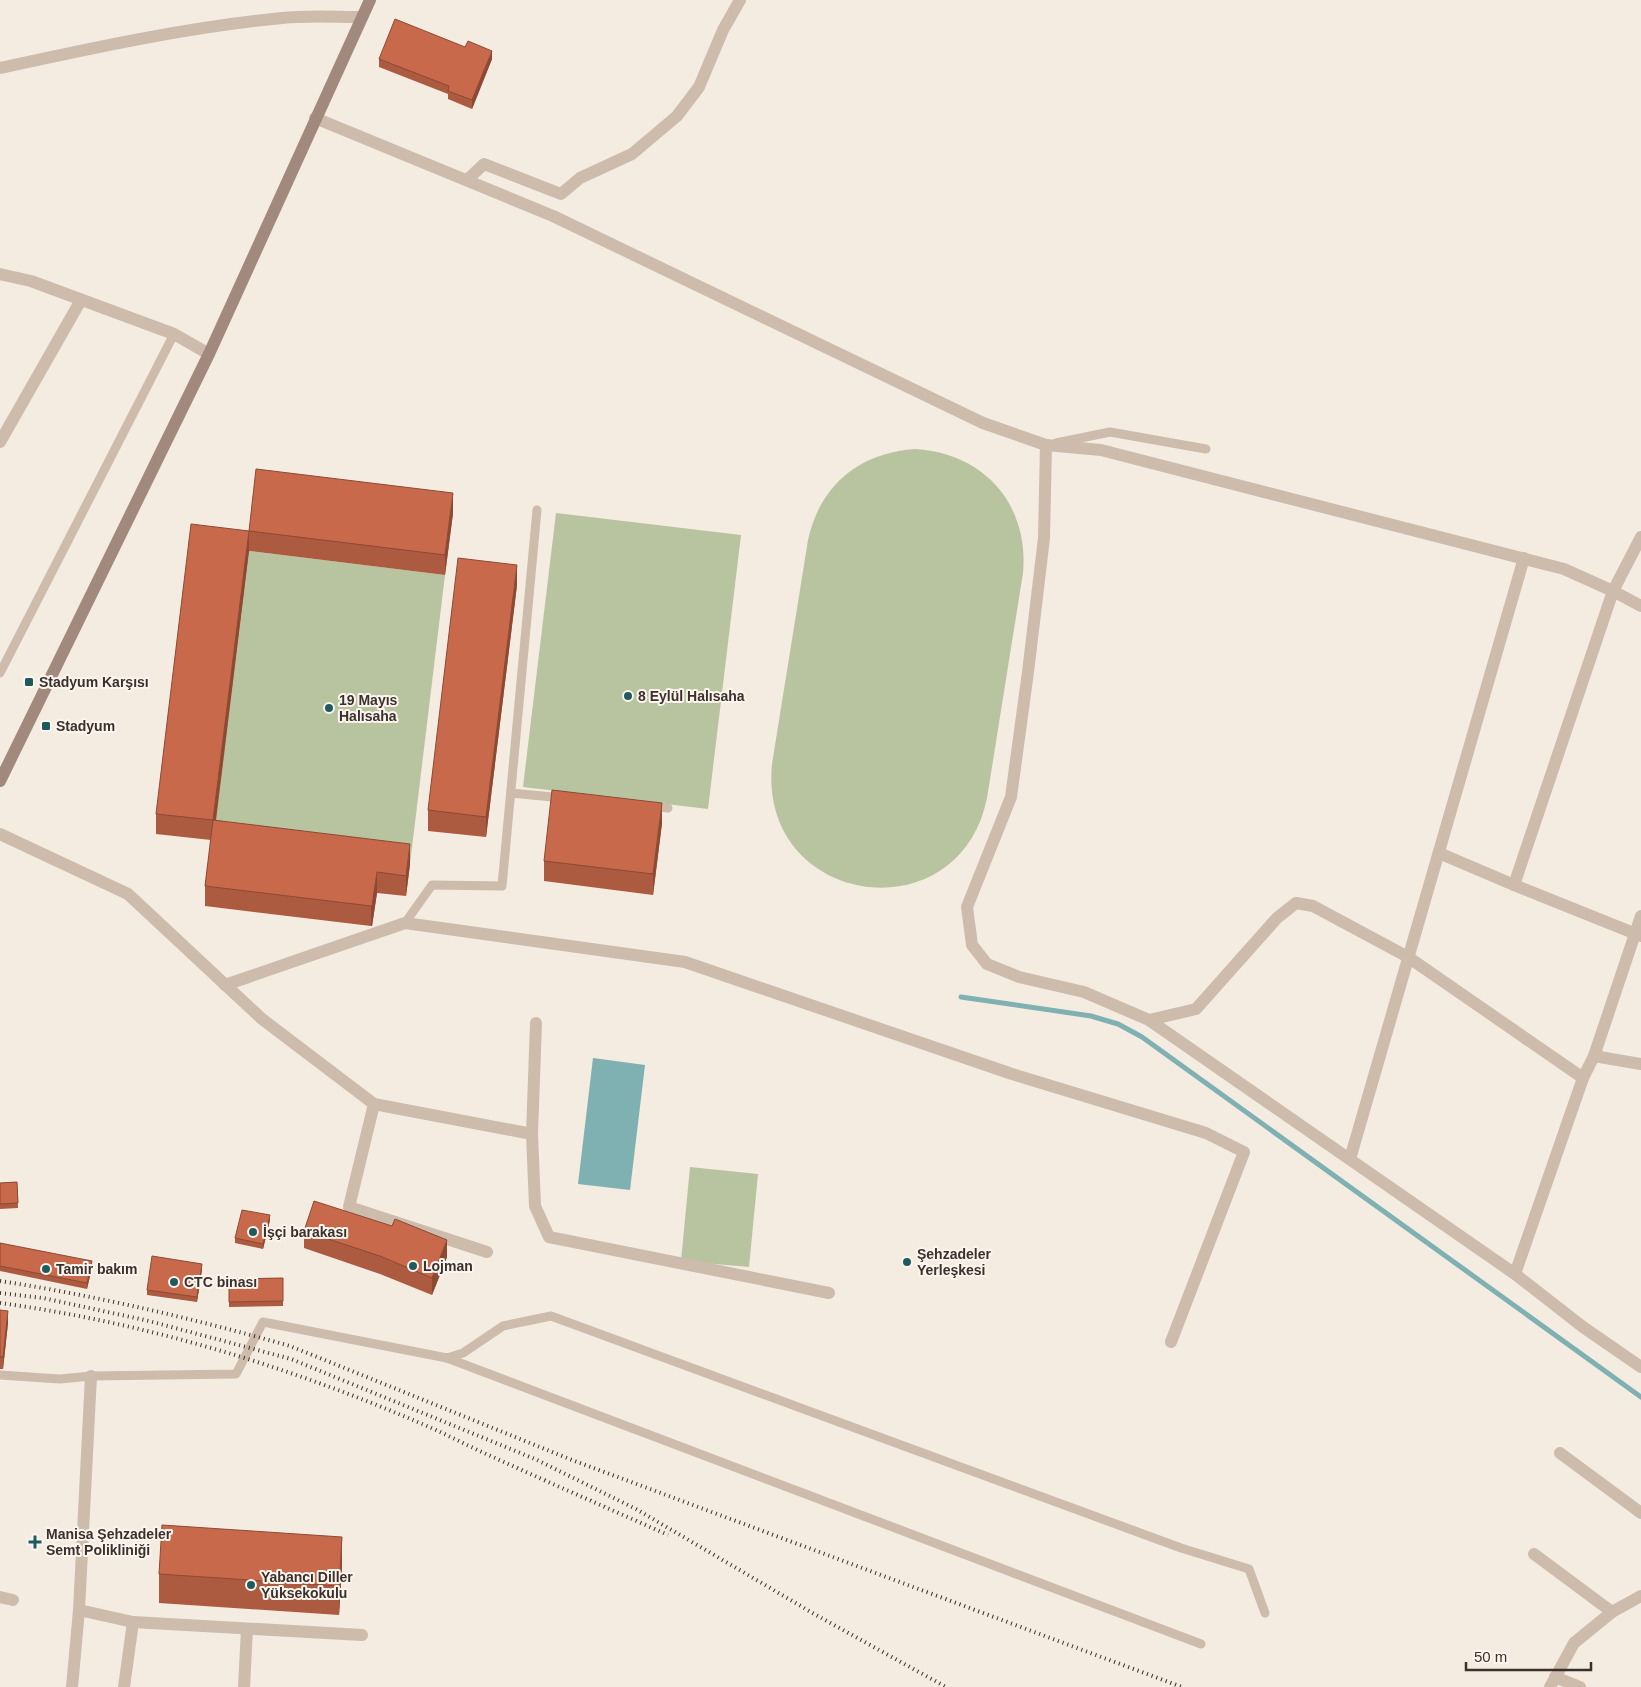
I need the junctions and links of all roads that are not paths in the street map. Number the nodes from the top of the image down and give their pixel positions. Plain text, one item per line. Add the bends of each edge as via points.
1 (370, 0) edge
2 (740, 0) edge
3 (362, 17) junction
4 (0, 68) edge
5 (315, 118) junction
6 (467, 180) junction
7 (0, 274) edge
8 (81, 300) junction
9 (174, 334) junction
10 (209, 354) junction
11 (0, 442) edge
12 (1046, 445) junction
13 (1206, 449) dead end
14 (537, 510) dead end
15 (1641, 537) edge
16 (1524, 558) junction
17 (1613, 591) junction
18 (1641, 606) edge
19 (0, 673) edge
20 (0, 780) edge
21 (511, 793) junction
22 (570, 799) edge
23 (638, 805) edge
24 (668, 808) dead end
25 (0, 834) edge
26 (1439, 853) junction
27 (1514, 885) junction
28 (1641, 916) edge
29 (405, 923) junction
30 (1638, 935) edge
31 (1408, 957) junction
32 (225, 985) junction
33 (1149, 1020) junction
34 (536, 1023) dead end
35 (1594, 1056) junction
36 (1641, 1064) edge
37 (1583, 1078) junction
38 (374, 1104) junction
39 (532, 1134) junction
40 (1350, 1159) junction
41 (487, 1252) dead end
42 (1515, 1274) junction
43 (830, 1293) dead end
44 (1171, 1342) dead end
45 (447, 1358) junction
46 (1641, 1366) edge
47 (0, 1374) edge
48 (91, 1376) junction
49 (1560, 1453) dead end
50 (1641, 1514) edge
51 (1534, 1554) dead end
52 (1641, 1596) edge
53 (0, 1597) edge
54 (13, 1600) dead end
55 (79, 1610) junction
56 (1612, 1612) junction
57 (1265, 1613) dead end
58 (132, 1622) junction
59 (247, 1628) junction
60 (362, 1635) dead end
61 (1201, 1644) dead end
62 (1553, 1682) edge
63 (72, 1687) edge
64 (124, 1687) edge
65 (244, 1687) edge
66 (1580, 1687) edge

1 - 3 main road
2 - 6 street via 699,86 677,116 632,154 580,178 561,194 484,164
3 - 4 street via 284,18 212,27
3 - 5 main road
5 - 6 street
5 - 10 main road
6 - 12 street via 553,216 983,423
7 - 8 street via 31,281
8 - 9 street
8 - 11 street
9 - 10 street
9 - 19 lane
10 - 20 main road
12 - 13 lane via 1110,432
12 - 16 street via 1101,450
12 - 33 street via 1044,538 1011,797 967,907 972,945 987,964 1019,978 1084,992
14 - 21 lane
15 - 17 street
16 - 17 street via 1564,569
16 - 26 street
17 - 18 street
17 - 27 street
21 - 22 lane
21 - 29 lane via 502,886 432,884
23 - 24 lane
25 - 32 street via 128,894
26 - 27 street
26 - 31 street
27 - 30 street
28 - 30 street
29 - 32 street
29 - 44 street via 684,962 1012,1074 1206,1133 1244,1152
30 - 35 street
31 - 33 street via 1313,906 1296,903 1277,918 1196,1009
31 - 37 street
31 - 40 street
32 - 38 street via 262,1019
33 - 40 street
34 - 39 street
35 - 36 street
35 - 37 street
37 - 42 street
38 - 39 street
38 - 41 street via 349,1207
39 - 43 street via 535,1206 548,1237
40 - 42 street
42 - 46 street via 1582,1327
45 - 48 lane via 263,1322 236,1374
45 - 57 lane via 463,1353 503,1326 551,1316 1181,1548 1248,1569
45 - 61 lane
47 - 48 lane via 60,1380
48 - 55 street
49 - 50 street
51 - 56 street
52 - 56 street
53 - 54 street
55 - 58 street
55 - 63 street
56 - 62 street via 1574,1643
58 - 59 street
58 - 64 street
59 - 60 street
59 - 65 street
62 - 66 street

